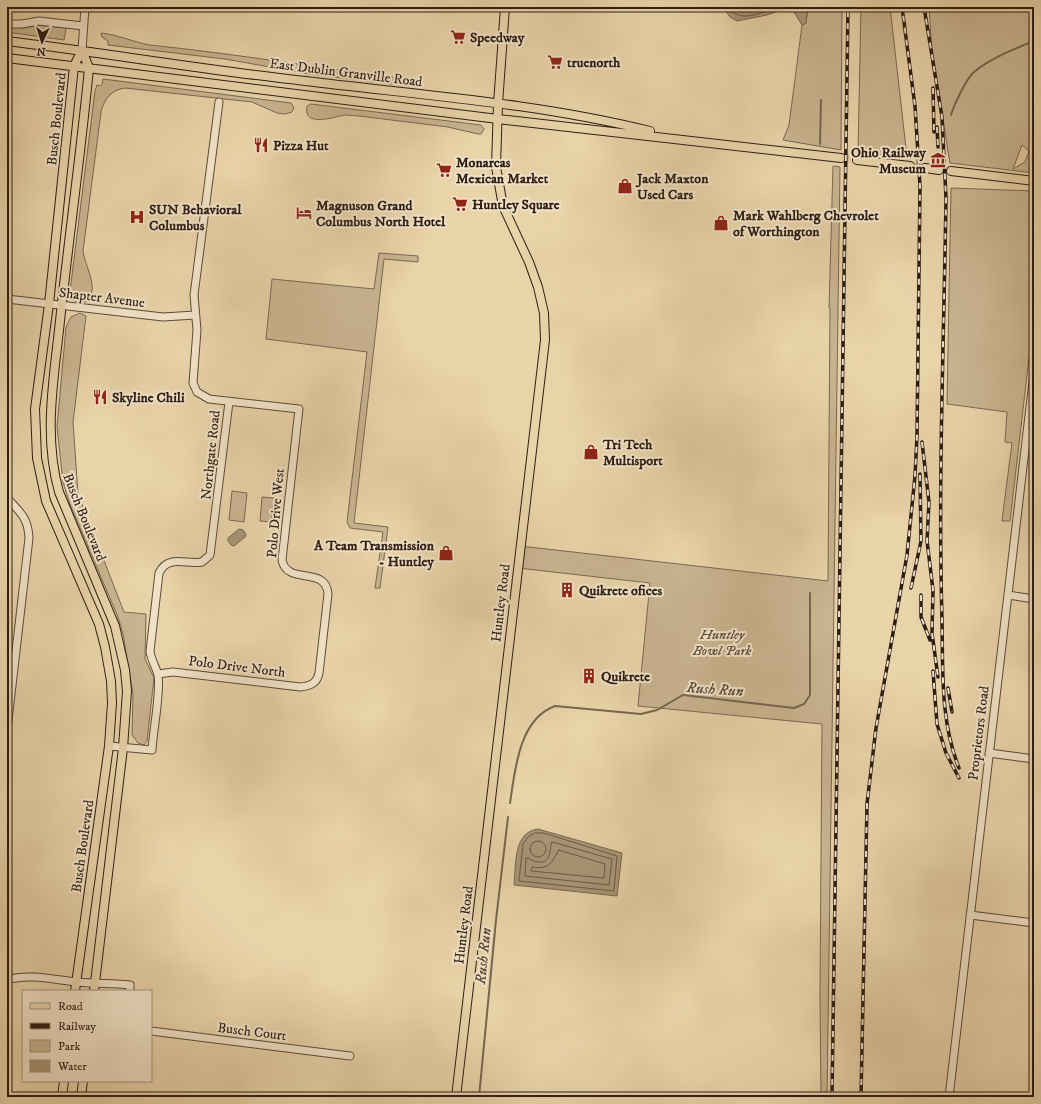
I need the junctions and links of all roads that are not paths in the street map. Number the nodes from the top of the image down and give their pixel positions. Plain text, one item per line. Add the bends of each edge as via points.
1 (85, 7) edge
2 (505, 7) edge
3 (7, 24) edge
4 (83, 26) junction
5 (7, 41) edge
6 (82, 50) junction
7 (7, 58) edge
8 (74, 66) junction
9 (89, 68) junction
10 (219, 102) dead end
11 (498, 104) junction
12 (498, 119) junction
13 (680, 139) junction
14 (841, 158) tunnel mouth
15 (857, 160) tunnel mouth
16 (910, 166) tunnel mouth
17 (925, 168) tunnel mouth
18 (939, 170) dead end
19 (951, 171) dead end
20 (1034, 181) edge
21 (7, 298) edge
22 (49, 304) junction
23 (62, 305) junction
24 (195, 315) junction
25 (1034, 373) edge
26 (229, 402) junction
27 (7, 498) edge
28 (1008, 595) junction
29 (1034, 598) edge
30 (158, 674) junction
31 (313, 684) joint
32 (7, 729) edge
33 (109, 746) junction
34 (123, 748) junction
35 (989, 753) junction
36 (1034, 759) edge
37 (970, 915) junction
38 (1034, 923) edge
39 (7, 980) edge
40 (76, 982) junction
41 (95, 987) edge
42 (75, 990) edge
43 (130, 990) edge
44 (152, 1031) edge
45 (350, 1056) dead end
46 (64, 1082) edge
47 (83, 1082) edge
48 (62, 1097) edge
49 (81, 1097) edge
50 (456, 1097) edge
51 (949, 1097) edge

1 - 4 street
2 - 11 main road, Huntley Road
3 - 4 street via 48,22
4 - 6 street
5 - 6 main road, East Dublin Granville Road
6 - 8 main road, Busch Boulevard
6 - 9 main road, Busch Boulevard
6 - 11 main road, East Dublin Granville Road via 302,81
7 - 8 main road, East Dublin Granville Road
8 - 9 main road, East Dublin Granville Road
8 - 22 main road, Busch Boulevard
9 - 12 main road, East Dublin Granville Road
9 - 23 main road, Busch Boulevard
10 - 24 street, Northgate Road via 194,295
11 - 12 main road, Huntley Road
11 - 13 main road, East Dublin Granville Road via 584,116
12 - 13 main road, East Dublin Granville Road
12 - 50 main road, Huntley Road via 496,167 499,191 508,219 538,287 544,313 545,340
13 - 14 main road, East Dublin Granville Road
15 - 16 main road
17 - 18 main road
19 - 20 main road
21 - 22 street, Shapter Avenue
22 - 23 street, Shapter Avenue
22 - 33 main road, Busch Boulevard via 35,409 37,458 46,501 99,624 105,647 112,681
23 - 24 street, Shapter Avenue via 163,317
23 - 34 main road, Busch Boulevard via 50,415 49,437 54,475 108,607 120,645 127,691
24 - 26 street, Northgate Road via 195,388 206,398
25 - 28 street, Proprietors Road
26 - 30 street, Northgate Road via 210,555 202,562 169,562 159,573 150,651
26 - 31 street, Polo Drive West via 299,409 282,560 289,572 320,579 328,590 319,673
27 - 32 street via 29,525
28 - 29 street
28 - 35 street, Proprietors Road
30 - 31 street, Polo Drive North via 173,672 300,686
30 - 34 street, Northgate Road via 152,750
33 - 34 street, Northgate Road
33 - 40 main road, Busch Boulevard
34 - 41 main road, Busch Boulevard
35 - 36 street
35 - 37 street, Proprietors Road
37 - 38 street
37 - 51 street, Proprietors Road
39 - 40 street via 41,977
40 - 41 street
40 - 42 main road, Busch Boulevard
41 - 43 street via 130,985
44 - 45 street, Busch Court
46 - 48 main road
47 - 49 main road

